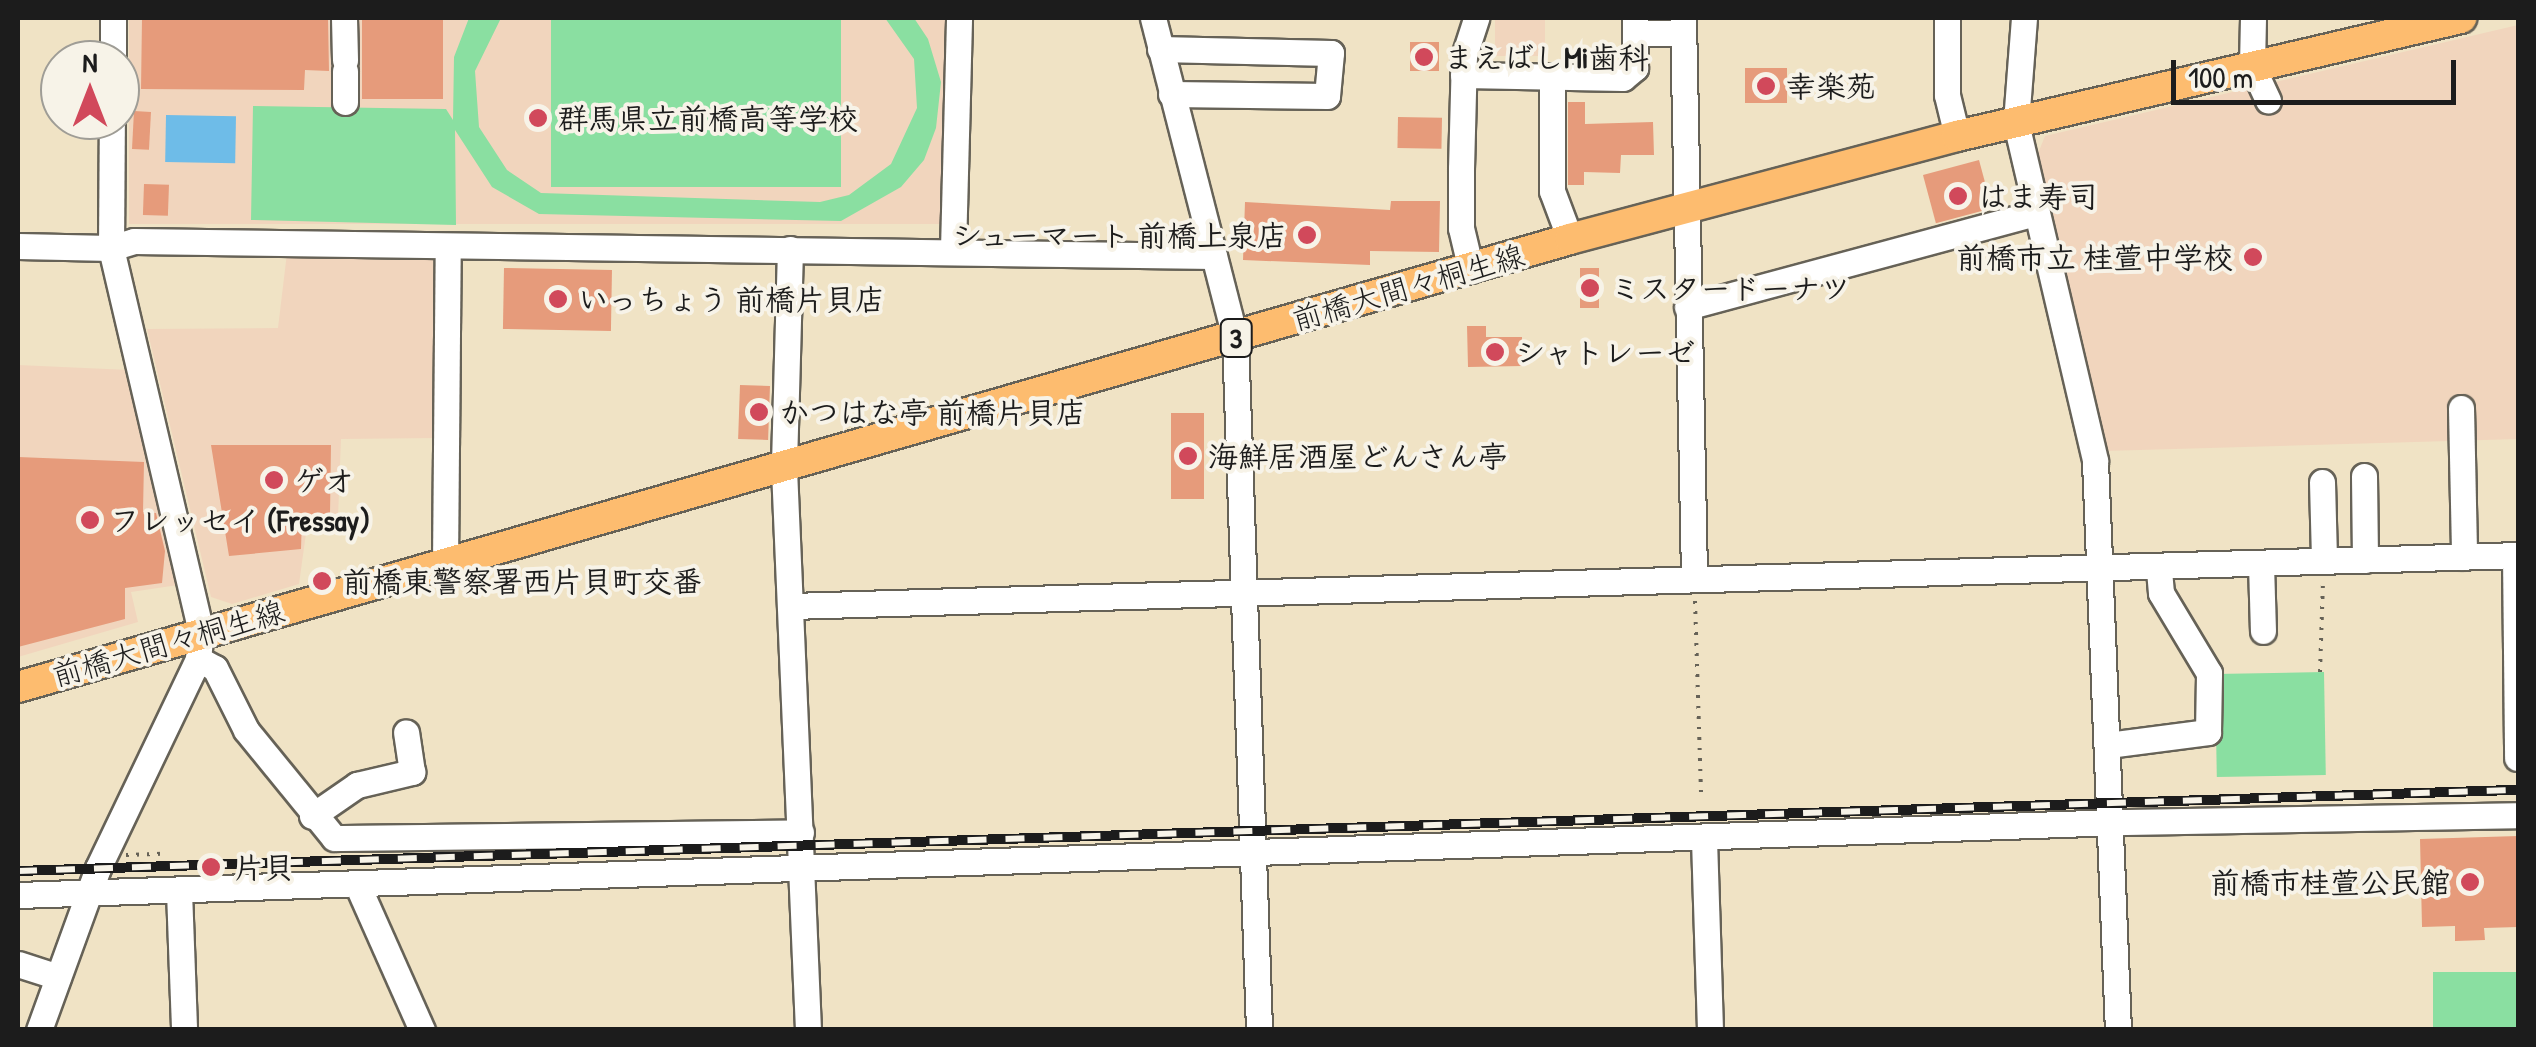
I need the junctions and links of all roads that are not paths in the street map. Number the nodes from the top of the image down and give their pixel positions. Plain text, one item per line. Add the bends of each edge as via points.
1 (344, 18) edge
2 (960, 18) edge
3 (1153, 18) edge
4 (1476, 18) edge
5 (1947, 18) edge
6 (2024, 18) edge
7 (2253, 18) edge
8 (2462, 18) edge
9 (1635, 25) edge
10 (1683, 26) edge
11 (1160, 49) junction
12 (2252, 66) junction
13 (1463, 75) junction
14 (1552, 77) junction
15 (1171, 94) junction
16 (2268, 100) dead end
17 (345, 102) dead end
18 (2016, 124) junction
19 (1957, 136) junction
20 (112, 140) edge
21 (1682, 209) junction
22 (2036, 214) junction
23 (1570, 239) junction
24 (18, 246) edge
25 (448, 246) junction
26 (111, 248) junction
27 (790, 248) junction
28 (953, 249) junction
29 (1214, 256) junction
30 (1471, 270) junction
31 (1688, 306) junction
32 (1234, 338) junction
33 (2461, 408) dead end
34 (784, 470) junction
35 (2364, 476) dead end
36 (2322, 482) dead end
37 (2517, 555) edge
38 (2464, 556) junction
39 (2365, 560) junction
40 (2324, 562) junction
41 (445, 563) junction
42 (2261, 564) junction
43 (2159, 568) junction
44 (2103, 570) junction
45 (1694, 576) junction
46 (1243, 589) junction
47 (790, 606) junction
48 (2263, 631) dead end
49 (200, 646) junction
50 (18, 687) edge
51 (406, 732) dead end
52 (2108, 745) junction
53 (2517, 758) edge
54 (2518, 815) edge
55 (321, 826) junction
56 (2111, 826) junction
57 (800, 832) junction
58 (1704, 839) junction
59 (1253, 854) junction
60 (802, 870) junction
61 (357, 884) junction
62 (179, 891) junction
63 (90, 894) junction
64 (18, 895) edge
65 (18, 964) edge
66 (58, 977) junction
67 (38, 1030) edge
68 (184, 1030) edge
69 (422, 1030) edge
70 (808, 1030) edge
71 (1259, 1030) edge
72 (1710, 1030) edge
73 (2118, 1030) edge

1 - 17 street
2 - 28 street
3 - 11 street
4 - 13 street
5 - 19 street via 1947,95
6 - 18 street
7 - 12 street
8 - 12 main road, 前橋大間々桐生線 / 3
9 - 10 street
9 - 14 street via 1631,75
10 - 21 street
11 - 15 street
11 - 15 street via 1332,54 1327,96
12 - 16 street
12 - 18 main road, 前橋大間々桐生線 / 3
13 - 14 street
13 - 30 street via 1460,212
14 - 23 street via 1552,191
15 - 29 street
18 - 19 main road, 前橋大間々桐生線 / 3
18 - 22 street
19 - 21 main road, 前橋大間々桐生線 / 3
20 - 26 street
21 - 23 main road, 前橋大間々桐生線 / 3
21 - 31 street
22 - 31 street
22 - 44 street via 2094,461
23 - 30 main road, 前橋大間々桐生線 / 3
24 - 26 street
25 - 26 street via 134,241
25 - 27 street
25 - 41 street
26 - 49 street
27 - 28 street
27 - 34 street
28 - 29 street via 966,256
29 - 32 street
30 - 32 main road, 前橋大間々桐生線 / 3
31 - 45 street
32 - 34 main road, 前橋大間々桐生線 / 3
32 - 46 street
33 - 38 street
34 - 41 main road, 前橋大間々桐生線 / 3
34 - 47 street
35 - 39 street
36 - 40 street
37 - 38 street
37 - 53 street
38 - 39 street
39 - 40 street
40 - 42 street
41 - 49 main road, 前橋大間々桐生線 / 3
42 - 43 street
42 - 48 street
43 - 44 street
43 - 52 street via 2162,593 2208,673 2208,732
44 - 45 street
44 - 52 street
45 - 46 street
46 - 47 street
46 - 59 street
47 - 57 street
49 - 50 main road, 前橋大間々桐生線 / 3
49 - 55 street via 235,714
49 - 63 street
51 - 55 street via 412,772 358,786
52 - 56 street
54 - 56 street
55 - 57 street
56 - 58 street
56 - 73 street
57 - 60 street
58 - 59 street
58 - 72 street
59 - 60 street
59 - 71 street
60 - 61 street
60 - 70 street
61 - 62 street
61 - 69 street
62 - 63 street
62 - 68 street
63 - 64 street
63 - 66 street
65 - 66 street
66 - 67 street

